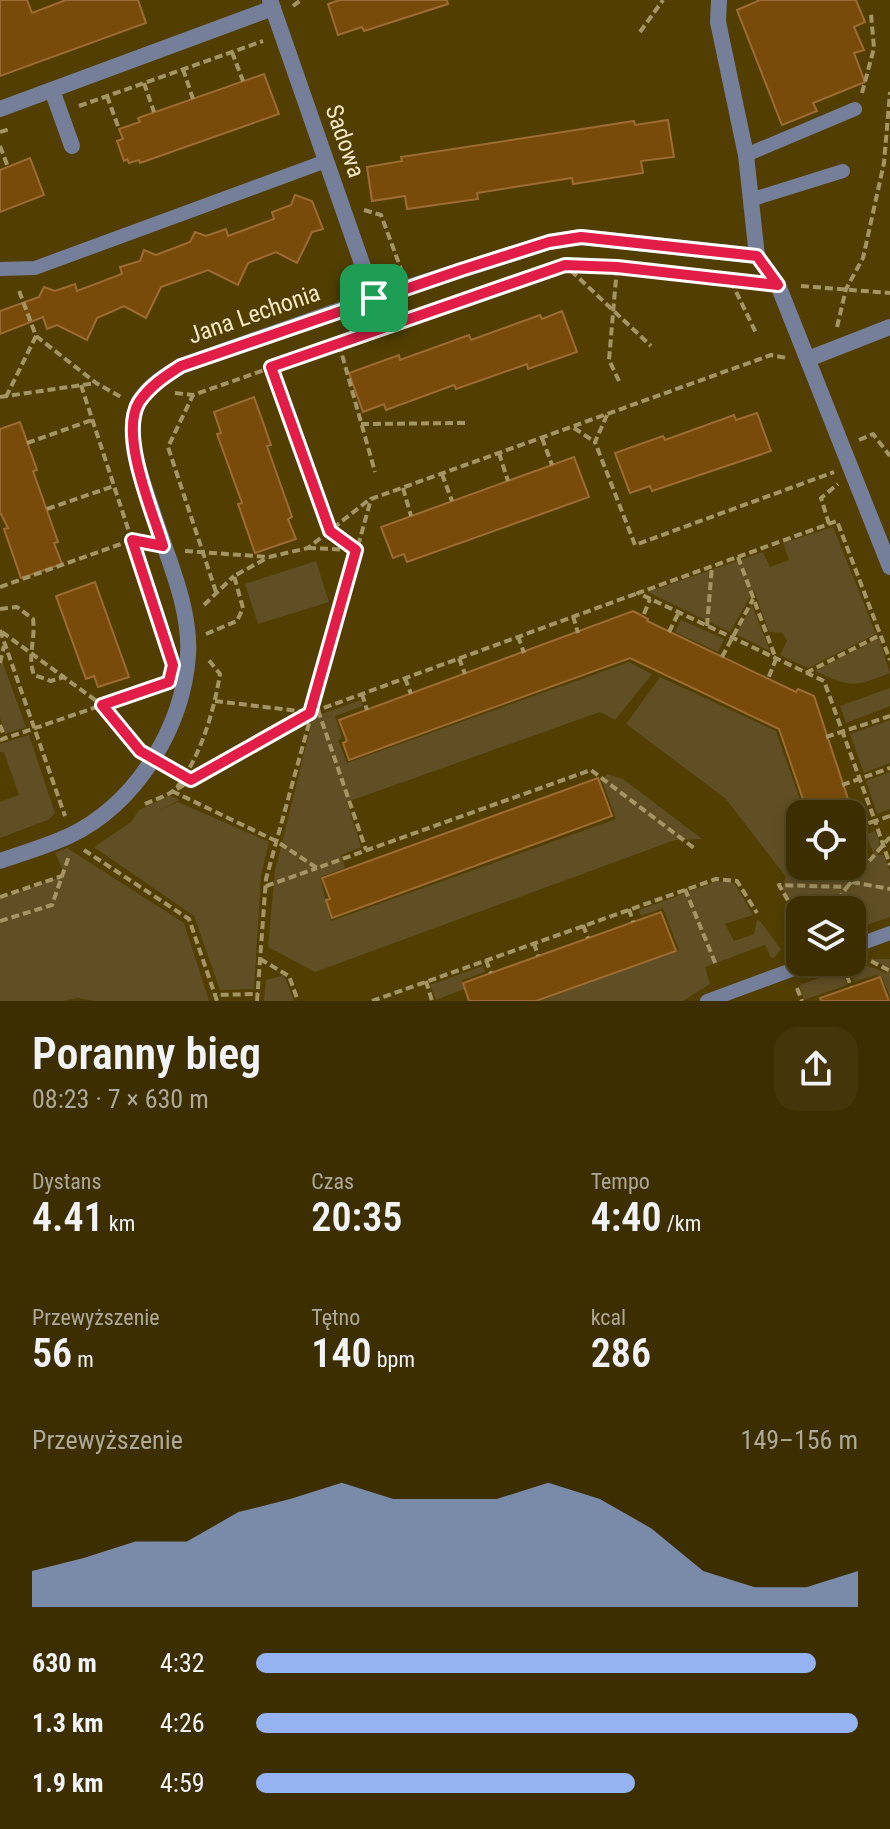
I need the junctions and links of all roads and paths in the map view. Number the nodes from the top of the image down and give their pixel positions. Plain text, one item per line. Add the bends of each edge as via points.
1 (301, 0) edge
2 (663, 0) edge
3 (719, 0) edge
4 (272, 4) edge
5 (291, 7) dead end
6 (871, 14) dead end
7 (640, 32) dead end
8 (273, 38) dead end
9 (232, 52) junction
10 (183, 69) junction
11 (243, 81) dead end
12 (144, 83) junction
13 (52, 90) junction
14 (890, 92) edge
15 (107, 96) junction
16 (193, 99) dead end
17 (0, 109) edge
18 (855, 109) joint
19 (60, 112) junction
20 (154, 112) dead end
21 (21, 124) dead end
22 (119, 129) dead end
23 (0, 132) edge
24 (0, 146) edge
25 (72, 146) dead end
26 (746, 155) junction
27 (326, 161) junction
28 (8, 167) dead end
29 (843, 171) dead end
30 (750, 200) junction
31 (757, 256) junction
32 (565, 265) junction
33 (617, 267) junction
34 (0, 269) edge
35 (14, 278) dead end
36 (731, 280) junction
37 (778, 285) junction
38 (846, 289) junction
39 (890, 293) edge
40 (374, 298) junction
41 (613, 314) junction
42 (890, 327) edge
43 (837, 330) dead end
44 (756, 333) dead end
45 (36, 336) junction
46 (339, 344) junction
47 (651, 346) dead end
48 (800, 359) junction
49 (271, 367) junction
50 (619, 381) dead end
51 (96, 383) junction
52 (81, 385) junction
53 (3, 397) edge
54 (137, 405) junction
55 (607, 415) junction
56 (92, 420) junction
57 (465, 423) dead end
58 (361, 424) junction
59 (573, 427) junction
60 (542, 438) junction
61 (595, 442) junction
62 (27, 443) dead end
63 (842, 447) junction
64 (499, 453) junction
65 (890, 456) edge
66 (552, 465) dead end
67 (375, 472) dead end
68 (442, 474) junction
69 (508, 481) dead end
70 (114, 486) junction
71 (403, 488) junction
72 (371, 499) junction
73 (452, 501) dead end
74 (47, 509) dead end
75 (411, 516) dead end
76 (829, 524) junction
77 (330, 531) junction
78 (132, 540) junction
79 (163, 546) junction
80 (308, 548) junction
81 (356, 550) junction
82 (204, 554) junction
83 (269, 557) junction
84 (738, 557) junction
85 (712, 566) junction
86 (890, 567) edge
87 (234, 576) junction
88 (0, 587) edge
89 (638, 593) junction
90 (753, 598) junction
91 (650, 599) junction
92 (0, 609) edge
93 (679, 612) junction
94 (644, 614) dead end
95 (573, 616) junction
96 (707, 626) junction
97 (0, 630) edge
98 (669, 632) dead end
99 (578, 633) dead end
100 (205, 634) dead end
101 (880, 635) junction
102 (518, 636) junction
103 (731, 638) junction
104 (5, 644) junction
105 (168, 651) dead end
106 (32, 653) junction
107 (524, 653) dead end
108 (722, 657) dead end
109 (459, 658) junction
110 (776, 659) junction
111 (890, 660) edge
112 (0, 663) edge
113 (806, 673) junction
114 (465, 674) dead end
115 (64, 677) junction
116 (405, 678) junction
117 (768, 679) dead end
118 (169, 682) dead end
119 (362, 694) junction
120 (411, 694) dead end
121 (215, 701) dead end
122 (102, 705) junction
123 (318, 710) junction
124 (367, 710) dead end
125 (310, 713) junction
126 (890, 716) edge
127 (0, 725) edge
128 (34, 728) junction
129 (843, 732) junction
130 (826, 737) dead end
131 (2, 739) edge
132 (154, 758) junction
133 (890, 768) edge
134 (860, 779) junction
135 (191, 780) junction
136 (842, 785) dead end
137 (143, 797) dead end
138 (135, 808) dead end
139 (890, 816) edge
140 (875, 821) junction
141 (866, 824) edge
142 (890, 837) edge
143 (76, 841) junction
144 (276, 841) junction
145 (90, 843) dead end
146 (883, 846) junction
147 (694, 848) dead end
148 (366, 850) junction
149 (0, 861) edge
150 (890, 865) edge
151 (317, 868) junction
152 (62, 876) junction
153 (852, 882) junction
154 (265, 886) junction
155 (847, 887) junction
156 (685, 889) junction
157 (890, 889) edge
158 (840, 896) edge
159 (0, 897) edge
160 (786, 897) edge
161 (629, 909) junction
162 (757, 913) dead end
163 (0, 921) edge
164 (633, 922) dead end
165 (583, 925) junction
166 (890, 933) edge
167 (588, 938) dead end
168 (534, 943) junction
169 (866, 947) edge
170 (538, 956) dead end
171 (866, 957) edge
172 (260, 959) junction
173 (486, 960) junction
174 (716, 965) dead end
175 (890, 971) edge
176 (786, 972) edge
177 (491, 973) dead end
178 (847, 976) edge
179 (426, 981) junction
180 (795, 982) dead end
181 (851, 987) dead end
182 (258, 994) junction
183 (216, 998) edge
184 (257, 1001) edge
185 (298, 1001) edge
186 (372, 1001) edge
187 (432, 1001) edge
188 (707, 1001) edge
189 (802, 1001) edge

1 - 5 path
2 - 7 path
3 - 26 street via 718,22
4 - 13 street
4 - 27 street, Sadowa
6 - 18 path via 874,48
8 - 9 path
9 - 10 path
9 - 11 path
10 - 12 path
10 - 16 path
12 - 15 path
12 - 20 path
13 - 17 street
13 - 19 street
14 - 38 path via 884,163 866,245
15 - 19 path
15 - 22 path
18 - 26 lane
19 - 25 street
21 - 23 path
24 - 28 path
26 - 30 street
27 - 34 lane via 35,268
27 - 40 street, Sadowa
29 - 30 lane
30 - 31 street
31 - 37 street
31 - 40 street, Jana Lechonia via 581,237 549,242
32 - 33 path
32 - 41 path
32 - 46 path
33 - 36 path
33 - 41 path
35 - 45 path
36 - 37 path
36 - 44 path
37 - 38 path
37 - 48 street
38 - 39 path
38 - 43 path
40 - 54 street, Jana Lechonia via 181,366 155,383
41 - 47 path
41 - 50 path via 609,360
42 - 48 street
45 - 51 path
45 - 53 path
46 - 49 path
46 - 58 path
48 - 55 path via 771,355
48 - 63 street
49 - 77 path
49 - 82 path via 193,395 168,447
51 - 52 path
51 - 54 path
52 - 53 path
52 - 56 path
54 - 79 street via 132,436
55 - 59 path
55 - 61 path
56 - 62 path
56 - 70 path
57 - 58 path
58 - 67 path
59 - 60 path
59 - 61 path
60 - 64 path
60 - 66 path
61 - 76 path via 635,545 836,471 840,482 821,498
63 - 65 path via 873,434
63 - 86 street
64 - 68 path
64 - 69 path
68 - 71 path
68 - 73 path
70 - 74 path
70 - 78 path
71 - 72 path
71 - 75 path
72 - 77 path
72 - 81 path
76 - 84 path
76 - 101 path via 837,521
77 - 80 path
77 - 81 path
78 - 79 path
78 - 88 path
78 - 105 path
79 - 82 path
79 - 132 street via 184,614 188,654 181,694
80 - 81 path
80 - 83 path
81 - 125 path
82 - 83 path
82 - 87 path via 216,592
83 - 87 path
84 - 85 path
84 - 90 path
85 - 89 path
85 - 96 path
87 - 100 path via 243,608 237,621
89 - 91 path
89 - 95 path
90 - 103 path
90 - 110 path
91 - 93 path
91 - 94 path
92 - 106 path via 17,607 33,619
93 - 96 path
93 - 98 path
95 - 99 path
95 - 102 path
96 - 103 path
97 - 104 path
97 - 106 path
101 - 111 path
101 - 113 path
102 - 107 path
102 - 109 path
103 - 108 path
103 - 110 path
104 - 112 path
104 - 128 path
106 - 115 path
106 - 115 path via 31,668 37,677
109 - 114 path
109 - 116 path
110 - 113 path
110 - 117 path
113 - 129 path via 824,681
115 - 122 path
116 - 119 path
116 - 120 path
118 - 122 path
119 - 123 path
119 - 124 path
121 - 125 path
122 - 128 path
122 - 132 path via 140,751
123 - 125 path
123 - 148 path
125 - 135 path
125 - 144 path
126 - 129 path
127 - 131 path
128 - 131 path
128 - 143 path
129 - 130 path
129 - 134 path
132 - 135 path
132 - 143 street
133 - 134 path
134 - 136 path
134 - 140 path
135 - 144 path via 174,790
137 - 138 path
139 - 140 path
140 - 141 path
140 - 146 path
142 - 146 path
143 - 145 path
143 - 149 street
143 - 152 path
143 - 183 path via 189,919
144 - 151 path
144 - 154 path
146 - 150 path
146 - 153 path
147 - 148 path via 591,770
148 - 151 path
151 - 154 path
152 - 159 path
152 - 163 path via 52,905
153 - 155 path
153 - 157 path
154 - 172 path
155 - 158 path
155 - 160 path via 779,885
156 - 161 path
156 - 162 path via 716,879 737,881
156 - 174 path
161 - 164 path
161 - 165 path
165 - 167 path
165 - 168 path
166 - 169 lane
168 - 170 path
168 - 173 path
171 - 175 path
172 - 182 path
172 - 185 path via 289,976
173 - 177 path
173 - 179 path
176 - 188 lane
178 - 181 path
179 - 186 path
179 - 187 path
180 - 189 path
182 - 183 path
182 - 184 path

